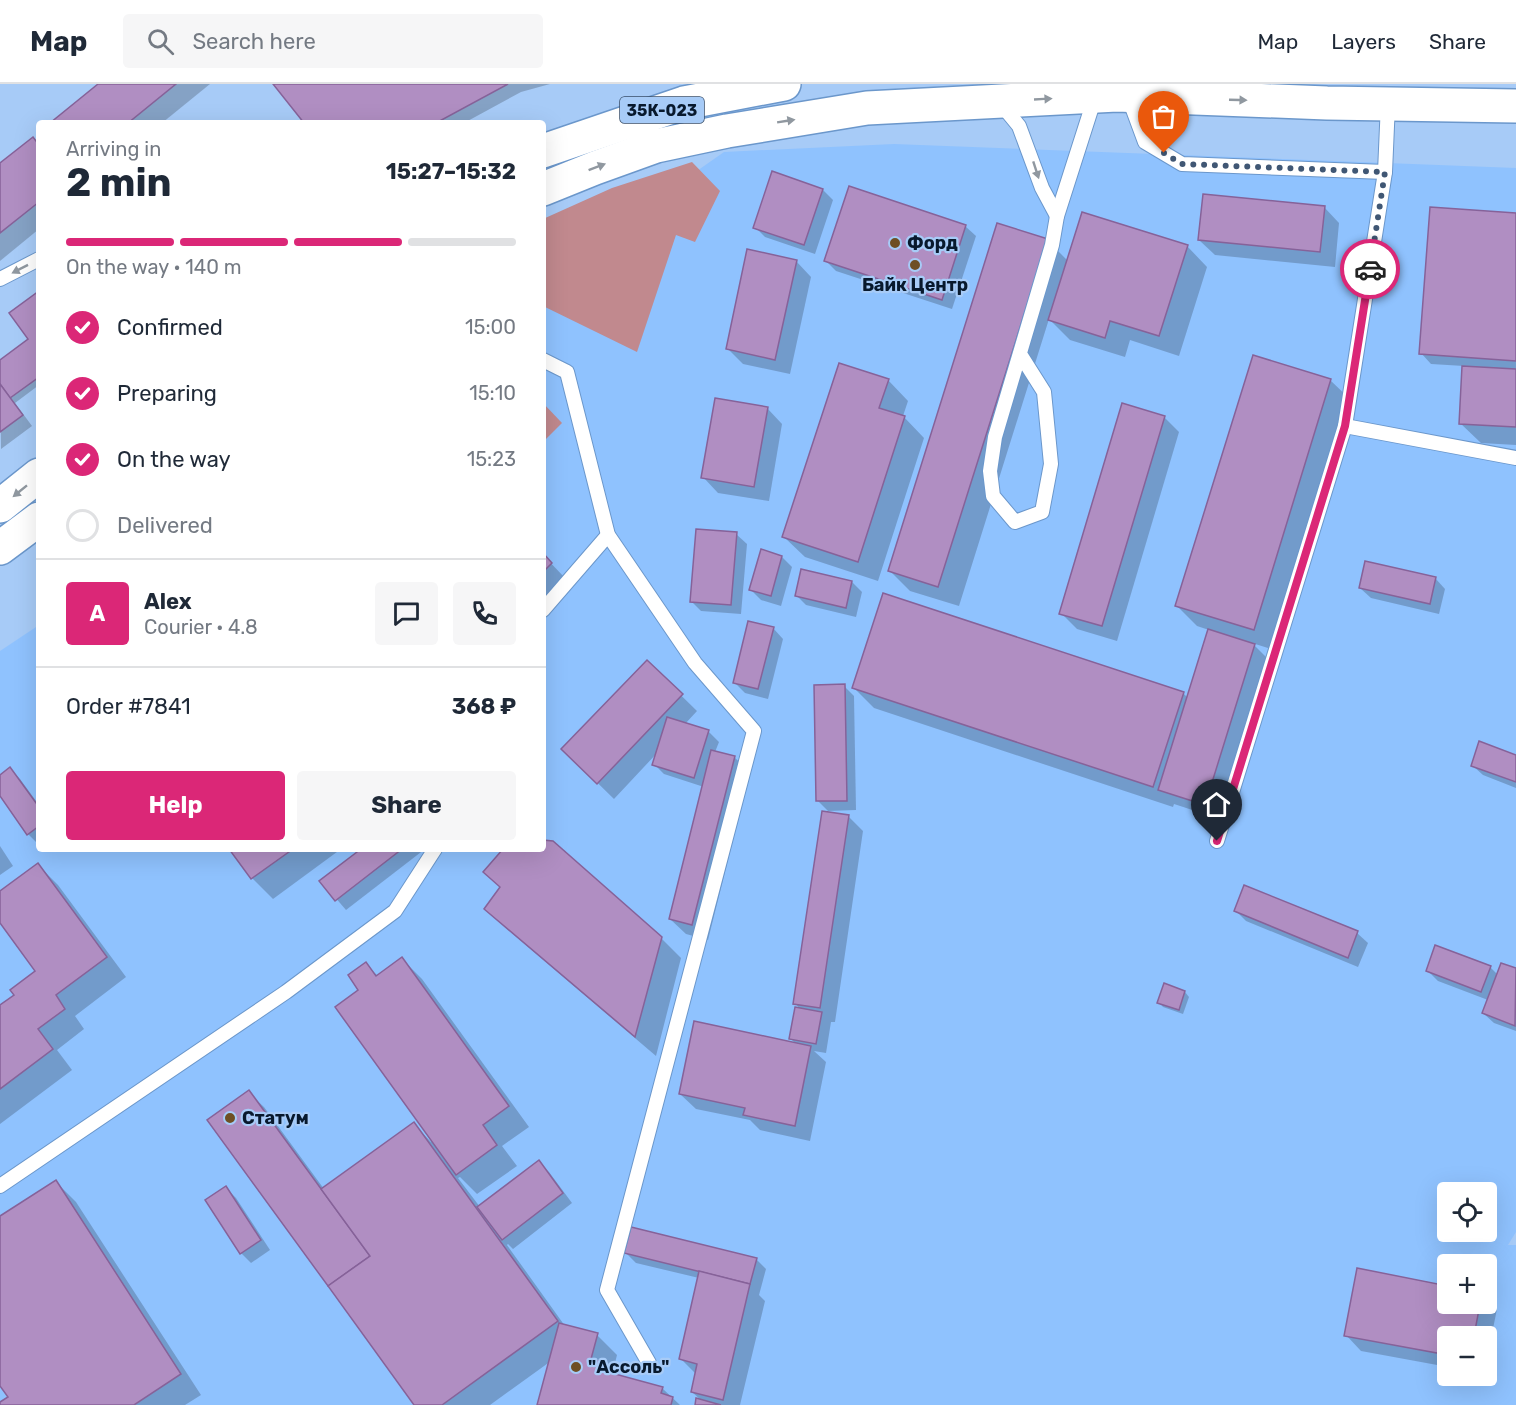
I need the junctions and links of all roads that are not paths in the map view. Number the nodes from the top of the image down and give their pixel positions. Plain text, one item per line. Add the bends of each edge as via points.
1 (784, 84) edge
2 (688, 93) edge
3 (1096, 96) junction
4 (1128, 96) junction
5 (999, 101) junction
6 (1388, 103) junction
7 (1516, 106) edge
8 (546, 150) edge
9 (1385, 172) junction
10 (546, 188) edge
11 (1057, 216) junction
12 (36, 261) edge
13 (0, 279) edge
14 (1020, 354) junction
15 (546, 362) edge
16 (1345, 426) junction
17 (1516, 458) edge
18 (36, 477) edge
19 (0, 506) edge
20 (36, 521) edge
21 (608, 535) junction
22 (0, 548) edge
23 (546, 607) edge
24 (1217, 841) dead end
25 (433, 852) edge
26 (0, 1186) edge
27 (649, 1363) dead end

1 - 2 main road, 35К-023
2 - 8 main road, 35К-023
3 - 4 main road, 35К-023
5 -> 3 main road, 35К-023
3 - 11 lane
4 -> 6 main road, 35К-023
4 - 9 lane via 1146,142 1182,164
10 -> 5 main road, 35К-023 via 656,146 728,131 867,108
5 -> 11 lane via 1019,126
6 - 7 main road, 35К-023
6 - 9 lane
9 - 16 lane
11 - 14 lane
12 -> 13 lane
14 - 14 lane via 995,437 990,471 993,496 1015,522 1042,512 1051,464 1044,392
15 - 21 lane via 567,372
16 - 17 lane
16 - 24 lane
18 -> 19 main road
20 - 22 main road
21 - 23 lane
21 - 27 lane via 695,663 754,731 607,1290
25 - 26 lane via 395,911 286,992

